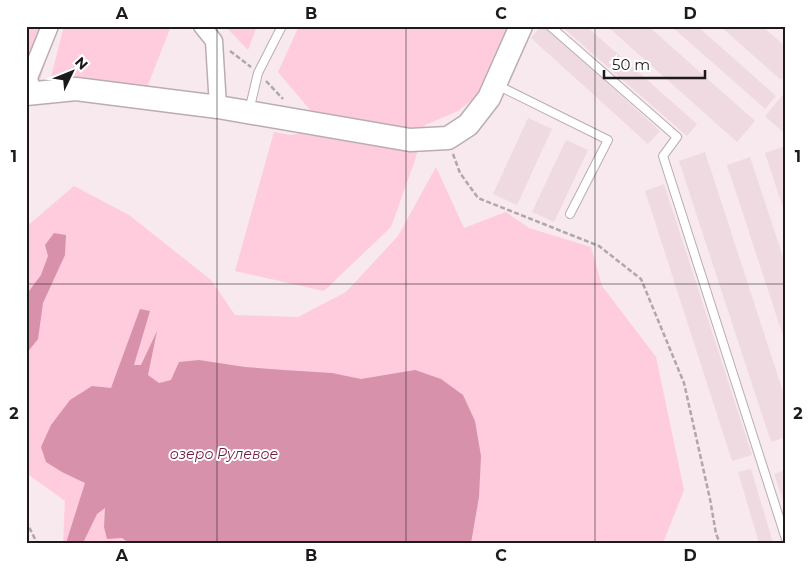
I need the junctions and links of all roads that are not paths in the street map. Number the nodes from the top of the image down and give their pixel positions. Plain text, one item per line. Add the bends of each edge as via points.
1 (50, 26) edge
2 (202, 26) edge
3 (282, 26) edge
4 (521, 26) edge
5 (550, 26) edge
6 (496, 84) junction
7 (30, 93) edge
8 (218, 108) junction
9 (248, 113) junction
10 (570, 214) dead end
11 (786, 538) edge

1 - 7 street via 29,78
2 - 8 street via 214,41
3 - 9 lane via 258,73
4 - 6 street
5 - 11 lane via 677,138 663,156
6 - 9 street via 468,125 448,138 410,140
6 - 10 lane via 608,140
7 - 8 street via 76,89
8 - 9 street

